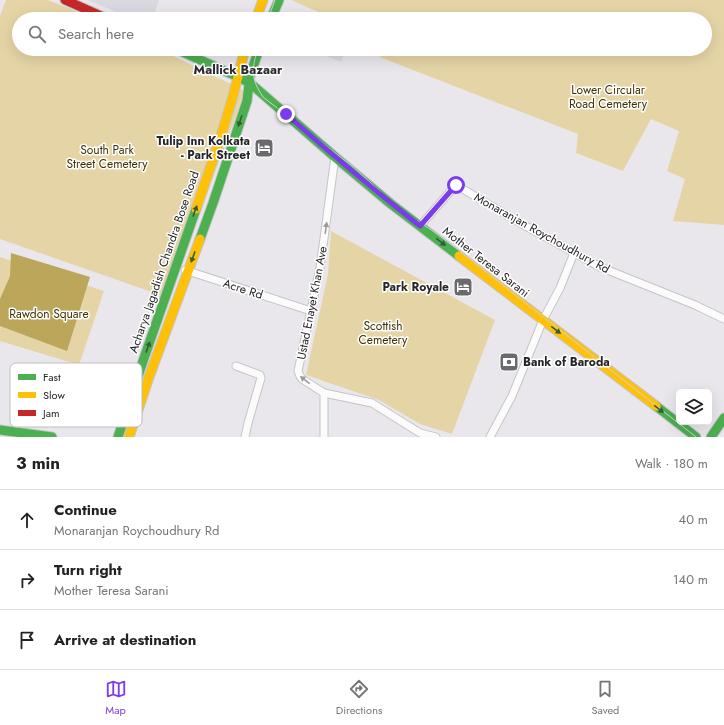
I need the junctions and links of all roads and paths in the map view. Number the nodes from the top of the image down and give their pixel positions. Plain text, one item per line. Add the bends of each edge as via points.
1 (66, 0) edge
2 (263, 0) edge
3 (279, 0) edge
4 (93, 12) edge
5 (259, 12) edge
6 (274, 12) edge
7 (192, 56) edge
8 (243, 56) edge
9 (257, 56) edge
10 (238, 77) junction
11 (250, 83) junction
12 (335, 157) junction
13 (420, 226) junction
14 (574, 253) junction
15 (175, 267) junction
16 (188, 271) junction
17 (311, 311) junction
18 (724, 319) edge
19 (543, 320) junction
20 (142, 364) edge
21 (236, 366) dead end
22 (324, 392) junction
23 (142, 398) edge
24 (724, 418) edge
25 (121, 427) edge
26 (132, 427) edge
27 (0, 430) edge
28 (52, 437) edge
29 (118, 437) edge
30 (129, 437) edge
31 (245, 437) edge
32 (324, 437) edge
33 (436, 437) edge
34 (490, 437) edge
35 (696, 437) edge
36 (711, 437) edge

1 - 4 main road
2 - 5 main road
3 - 6 main road
7 - 10 main road, Mother Teresa Sarani
8 - 10 main road, Acharya Jagadish Chandra Bose Road
9 - 11 main road, Acharya Jagadish Chandra Bose Road
10 - 11 main road, Mother Teresa Sarani
15 -> 10 main road, Acharya Jagadish Chandra Bose Road via 220,139
11 - 12 main road, Mother Teresa Sarani
11 -> 16 main road, Acharya Jagadish Chandra Bose Road via 247,100
12 - 13 main road, Mother Teresa Sarani
17 -> 12 street, Ustad Enayet Khan Ave via 320,268
13 - 14 street, Monaranjan Roychoudhury Rd via 456,185
13 -> 19 main road, Mother Teresa Sarani
14 - 18 street, Monaranjan Roychoudhury Rd via 600,267
14 - 19 street
15 - 16 street, Acre Rd
20 -> 15 main road, Acharya Jagadish Chandra Bose Road
16 - 17 street, Acre Rd
16 - 23 main road, Acharya Jagadish Chandra Bose Road
22 -> 17 street, Ustad Enayet Khan Ave via 302,379 298,371
19 - 34 street via 512,396
19 -> 35 main road, Mother Teresa Sarani
21 - 31 street via 260,375 261,378
22 - 32 street
22 - 33 street, Ustad Enayet Khan Ave via 372,403 420,433
24 - 36 main road
29 -> 25 main road, Acharya Jagadish Chandra Bose Road
26 - 30 main road, Acharya Jagadish Chandra Bose Road
27 - 28 main road

